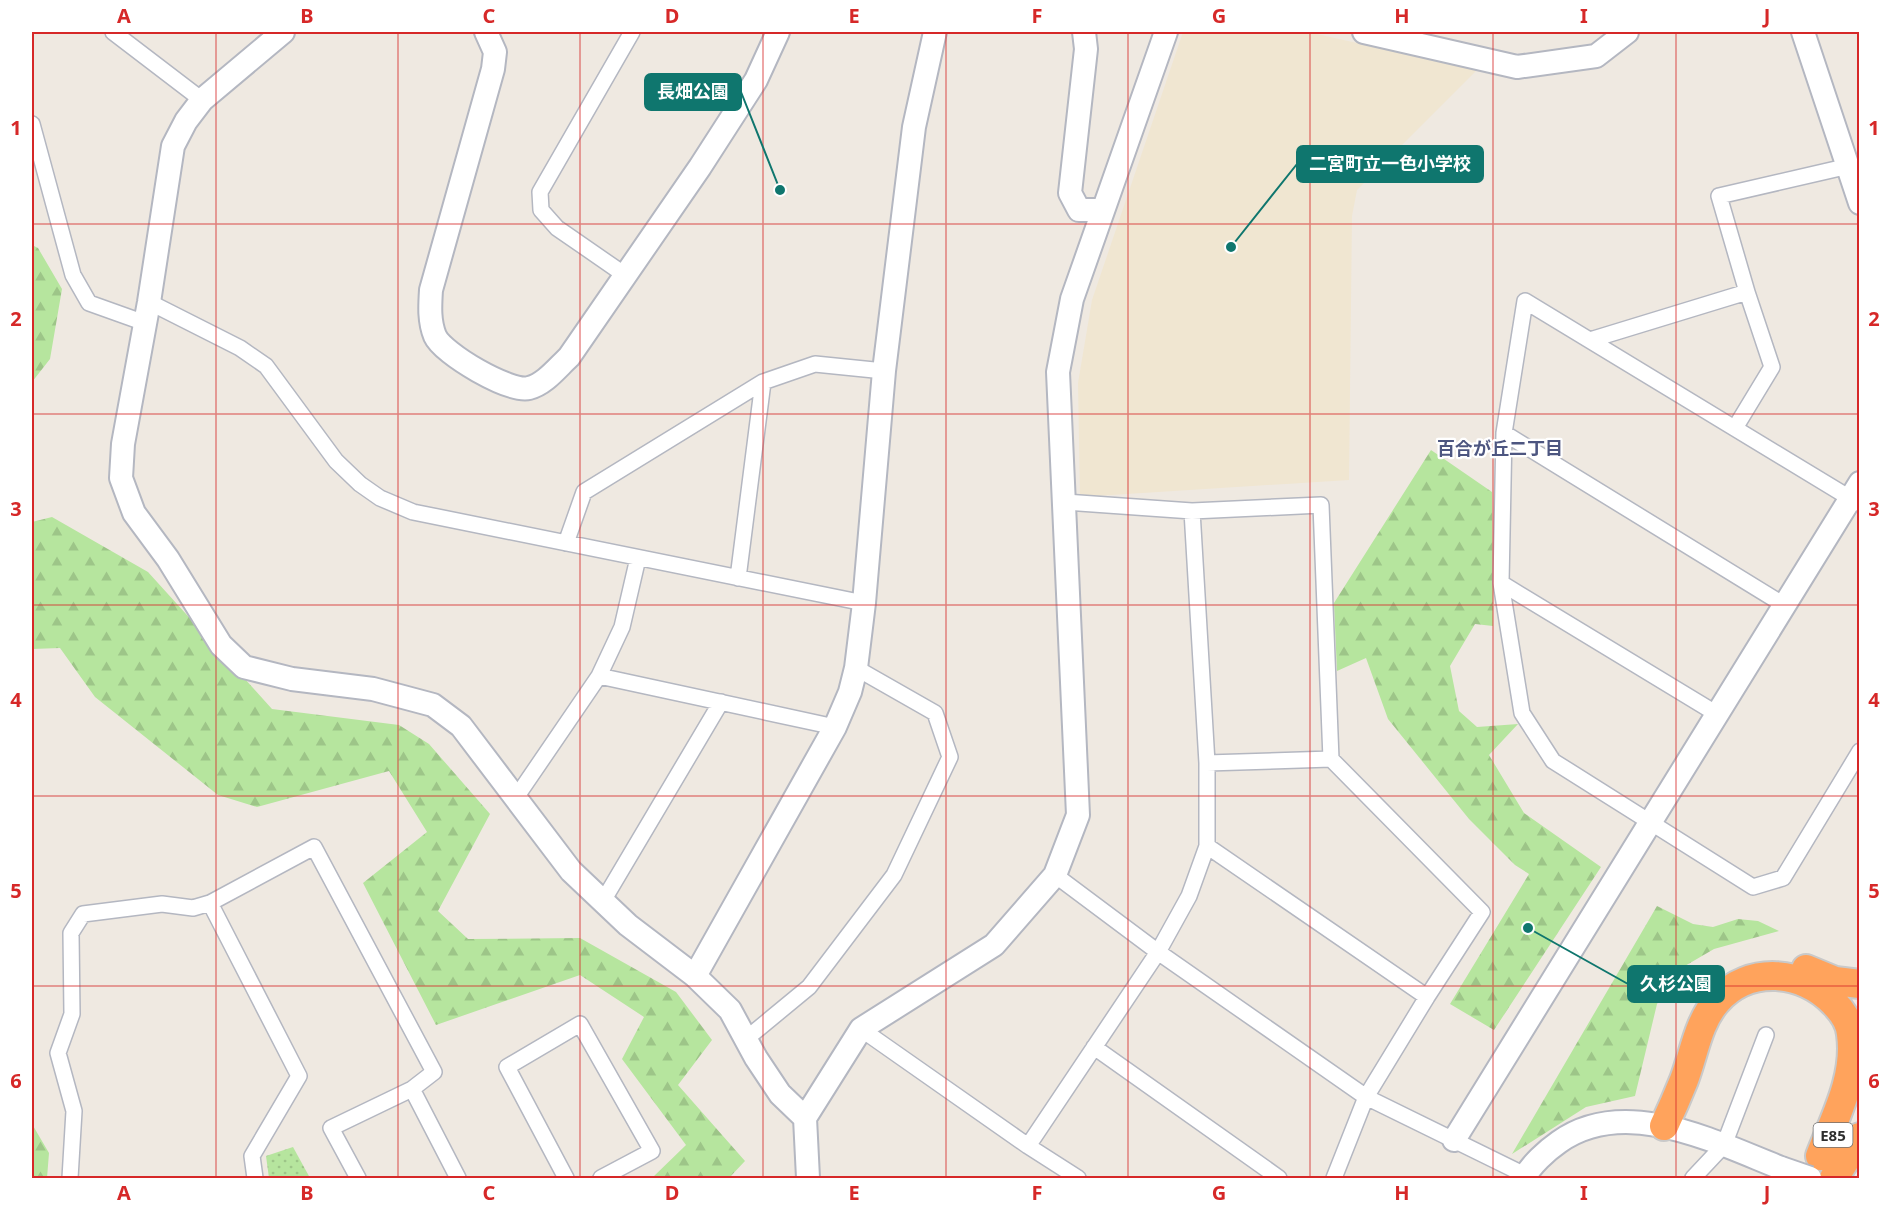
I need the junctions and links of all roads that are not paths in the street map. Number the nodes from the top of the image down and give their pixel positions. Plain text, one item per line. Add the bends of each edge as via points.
1 (112, 32) edge
2 (283, 32) edge
3 (486, 32) edge
4 (632, 32) edge
5 (778, 32) edge
6 (935, 32) edge
7 (1084, 32) edge
8 (1166, 32) edge
9 (1364, 32) edge
10 (1627, 32) edge
11 (1803, 32) edge
12 (202, 100) junction
13 (32, 124) edge
14 (1849, 166) junction
15 (1860, 203) edge
16 (1103, 210) junction
17 (625, 275) junction
18 (1747, 292) junction
19 (147, 313) junction
20 (1590, 340) junction
21 (884, 370) junction
22 (763, 382) junction
23 (1735, 428) junction
24 (1504, 434) junction
25 (1856, 495) edge
26 (1065, 501) junction
27 (1192, 511) junction
28 (566, 543) junction
29 (638, 558) junction
30 (738, 578) junction
31 (1500, 583) junction
32 (864, 603) junction
33 (1784, 605) junction
34 (856, 668) junction
35 (598, 676) junction
36 (720, 702) junction
37 (1717, 714) junction
38 (835, 727) junction
39 (1860, 751) edge
40 (1330, 759) junction
41 (1207, 763) junction
42 (515, 799) junction
43 (1649, 823) junction
44 (1207, 846) junction
45 (1055, 875) junction
46 (603, 902) junction
47 (210, 903) junction
48 (1158, 952) junction
49 (694, 976) junction
50 (1860, 984) edge
51 (1427, 997) junction
52 (861, 1029) junction
53 (1766, 1035) dead end
54 (746, 1039) junction
55 (1094, 1047) junction
56 (412, 1089) junction
57 (1860, 1090) edge
58 (1366, 1097) junction
59 (805, 1118) junction
60 (1664, 1126) junction
61 (1860, 1137) edge
62 (1454, 1140) junction
63 (1724, 1145) junction
64 (1028, 1146) junction
65 (1810, 1172) edge
66 (1525, 1177) edge
67 (70, 1179) edge
68 (255, 1179) edge
69 (358, 1179) edge
70 (458, 1179) edge
71 (566, 1179) edge
72 (601, 1179) edge
73 (808, 1179) edge
74 (1078, 1179) edge
75 (1279, 1179) edge
76 (1334, 1179) edge
77 (1693, 1179) edge

1 - 12 street
2 - 12 street
3 - 17 street via 495,52 493,69 430,290 430,319 436,338 448,351 486,375 526,389 541,383 569,357
4 - 17 street via 540,192 541,210 557,228
5 - 17 street via 756,80
6 - 21 street via 914,127
7 - 16 street via 1086,49 1070,193 1079,210
8 - 16 street
9 - 10 street via 1517,67 1596,56
11 - 14 street
12 - 19 street via 173,146
13 - 19 street via 73,275 89,303
14 - 15 street
14 - 18 street via 1719,196
16 - 26 street via 1072,299 1058,372
18 - 20 street
18 - 23 street via 1772,367
19 - 28 street via 240,348 266,366 336,461 380,498 413,512
19 - 42 street via 123,444 121,478 134,513 168,559 220,645 244,667 292,679 373,689 433,705 461,726
20 - 23 street
20 - 24 street via 1525,301
21 - 22 street via 815,364
21 - 32 street
22 - 28 street via 584,492
22 - 30 street
23 - 25 street
24 - 31 street
24 - 33 street
25 - 33 street
26 - 27 street
26 - 45 street via 1078,815
27 - 40 street via 1321,506
27 - 41 street
28 - 29 street
29 - 30 street
29 - 35 street via 622,627
30 - 32 street
31 - 37 street
31 - 43 street via 1522,712 1528,722 1553,761
32 - 34 street
33 - 37 street
34 - 38 street
34 - 54 street via 935,713 950,757 894,875 809,987
35 - 36 street
35 - 42 street
36 - 38 street
36 - 46 street
37 - 43 street
38 - 49 street
39 - 43 street via 1783,878 1753,887
40 - 41 street
40 - 51 street via 1482,912
41 - 44 street
42 - 46 street via 571,871
43 - 62 street
44 - 48 street via 1189,896
44 - 51 street
45 - 48 street
45 - 52 street via 994,945
46 - 49 street
47 - 56 street via 314,847 434,1072
47 - 67 street via 193,908 162,904 83,914 71,933 72,1014 58,1053 74,1111
47 - 68 street via 299,1076 252,1156
48 - 55 street
48 - 58 street
49 - 54 street via 730,1010
50 - 60 highway via 1835,981 1785,962 1759,962 1735,970 1699,1002 1688,1025 1676,1062
51 - 58 street
52 - 59 street
52 - 64 street
53 - 63 street
54 - 59 street via 780,1094
55 - 64 street
55 - 75 street
56 - 69 street via 331,1128
56 - 70 street
57 - 65 highway, E85
58 - 62 street
58 - 76 street
59 - 73 street
60 - 63 street
60 - 65 highway via 1703,1022 1717,1001 1737,984 1759,976 1780,975 1802,981 1824,992 1841,1010 1851,1031 1853,1057 1848,1083
60 - 66 street via 1622,1121 1572,1132 1549,1149
61 - 65 highway, E85
62 - 66 street
63 - 65 street
63 - 77 street
64 - 74 street
71 - 72 street via 507,1067 580,1024 652,1151

